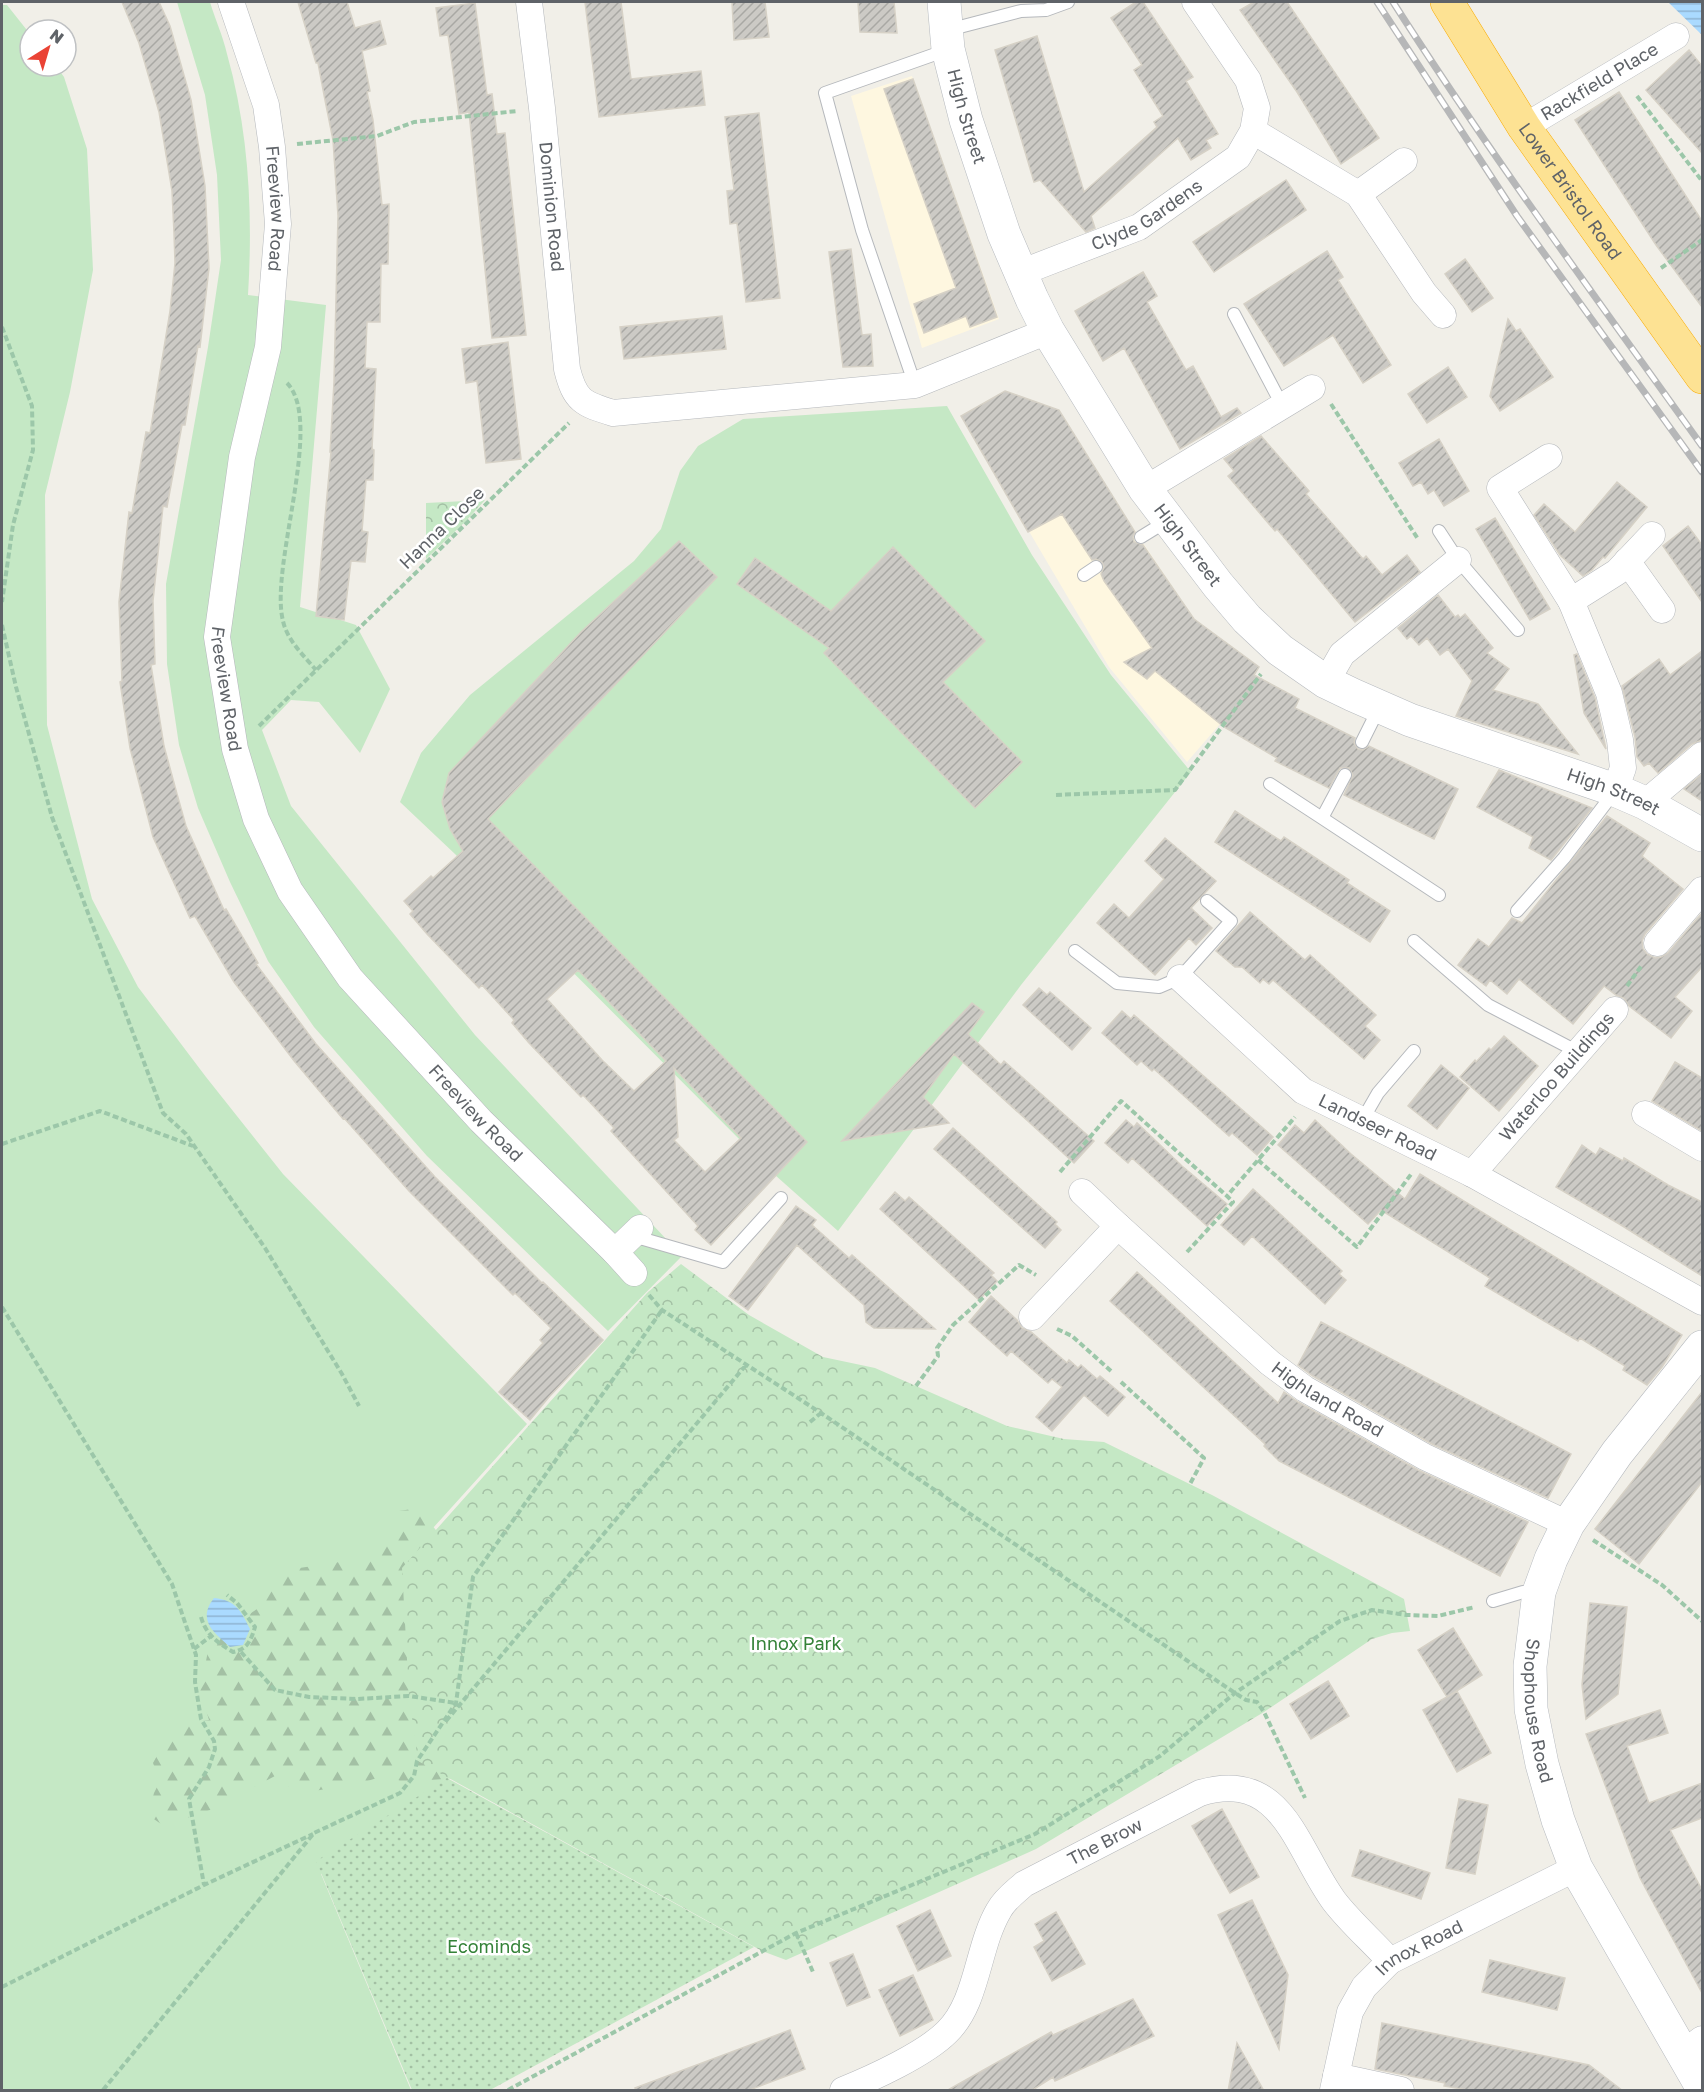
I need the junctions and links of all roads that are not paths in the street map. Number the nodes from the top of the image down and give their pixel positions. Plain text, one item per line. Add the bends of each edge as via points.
1 (231, 2) edge
2 (529, 2) edge
3 (1068, 2) edge
4 (1195, 2) edge
5 (1447, 2) edge
6 (946, 27) edge
7 (1676, 36) dead end
8 (1524, 127) junction
9 (1253, 131) junction
10 (1404, 161) dead end
11 (1358, 194) junction
12 (1020, 273) junction
13 (1234, 314) dead end
14 (1443, 315) dead end
15 (1048, 331) junction
16 (1702, 377) edge
17 (915, 385) junction
18 (1312, 388) road end
19 (1282, 405) junction
20 (1549, 457) dead end
21 (1145, 489) junction
22 (1439, 531) dead end
23 (1652, 535) dead end
24 (1627, 561) junction
25 (1096, 567) dead end
26 (1450, 567) junction
27 (1084, 575) dead end
28 (1571, 601) junction
29 (1662, 610) dead end
30 (1518, 630) dead end
31 (1326, 682) junction
32 (1380, 707) junction
33 (1362, 742) dead end
34 (1702, 755) edge
35 (1345, 775) dead end
36 (1270, 784) dead end
37 (1630, 797) junction
38 (1322, 818) junction
39 (1702, 835) edge
40 (1702, 890) edge
41 (1439, 895) dead end
42 (1207, 901) dead end
43 (1517, 912) dead end
44 (1414, 941) dead end
45 (1657, 944) road end
46 (1075, 951) dead end
47 (1180, 978) junction
48 (1615, 1010) road end
49 (1414, 1051) dead end
50 (1580, 1053) junction
51 (1645, 1114) dead end
52 (1363, 1119) junction
53 (1702, 1148) edge
54 (1472, 1174) junction
55 (1082, 1192) road end
56 (781, 1198) dead end
57 (1118, 1226) junction
58 (629, 1238) junction
59 (634, 1273) road end
60 (1702, 1302) edge
61 (1032, 1317) dead end
62 (1702, 1347) edge
63 (1568, 1524) junction
64 (1539, 1592) junction
65 (1493, 1601) road end
66 (1576, 1868) junction
67 (1390, 1961) junction
68 (1693, 2046) edge
69 (1334, 2084) edge
70 (1702, 2087) edge
71 (843, 2091) edge
72 (1401, 2091) edge

1 - 58 street, Freeview Road via 266,105 278,224 268,347 242,457 217,637 235,749 256,819 290,891 350,978 481,1121
2 - 17 street, Dominion Road via 567,369 578,398 587,406 613,413
3 - 6 lane via 1046,10 1021,11
4 - 9 street, Clyde Gardens via 1248,80 1257,108
5 - 8 highway, Lower Bristol Road
6 - 12 street, High Street via 966,120
6 - 17 lane via 825,93 862,230
7 - 8 street, Rackfield Place
8 - 16 highway, Lower Bristol Road
9 - 11 street
9 - 12 street, Clyde Gardens via 1238,158 1139,227
10 - 11 street
11 - 14 street
12 - 15 street, High Street
13 - 19 lane
15 - 17 street
15 - 21 street, High Street
18 - 19 street
19 - 21 street
20 - 28 street via 1500,488
21 - 31 street, High Street via 1154,528 1280,650
22 - 26 lane
23 - 24 street
24 - 28 street via 1617,572
24 - 29 street
25 - 27 lane
26 - 30 lane
26 - 31 street via 1342,654
28 - 37 street via 1609,693
31 - 32 street, High Street
32 - 33 lane
32 - 37 street, High Street
34 - 37 street
35 - 38 lane
36 - 38 lane
37 - 39 street, High Street
37 - 43 lane via 1564,858
38 - 41 lane
40 - 45 street
42 - 47 lane via 1231,921
44 - 50 lane via 1488,1005
46 - 47 lane via 1117,983 1159,987
47 - 52 street, Landseer Road via 1303,1091
48 - 50 street, Waterloo Buildings
49 - 52 lane via 1378,1093
50 - 54 street, Waterloo Buildings
51 - 53 street
52 - 54 street, Landseer Road
54 - 60 street, Landseer Road
55 - 57 street, Highland Road
56 - 58 lane via 723,1262
57 - 61 street
57 - 63 street, Highland Road via 1270,1363 1305,1389 1425,1457
58 - 59 street, Freeview Road
62 - 63 street, Shophouse Road via 1617,1453
63 - 64 street, Shophouse Road
64 - 65 lane via 1523,1592
64 - 66 street, Shophouse Road via 1530,1666 1531,1709 1542,1764
66 - 67 street, Innox Road
66 - 68 street, Shophouse Road
67 - 69 street, Innox Road via 1364,1987 1350,2012
67 - 71 street, The Brow via 1335,1902 1286,1819 1266,1799 1243,1788 1219,1787 1200,1792 1024,1884 998,1911 969,1997 948,2031 930,2047
68 - 70 street, Shophouse Road
69 - 72 street

